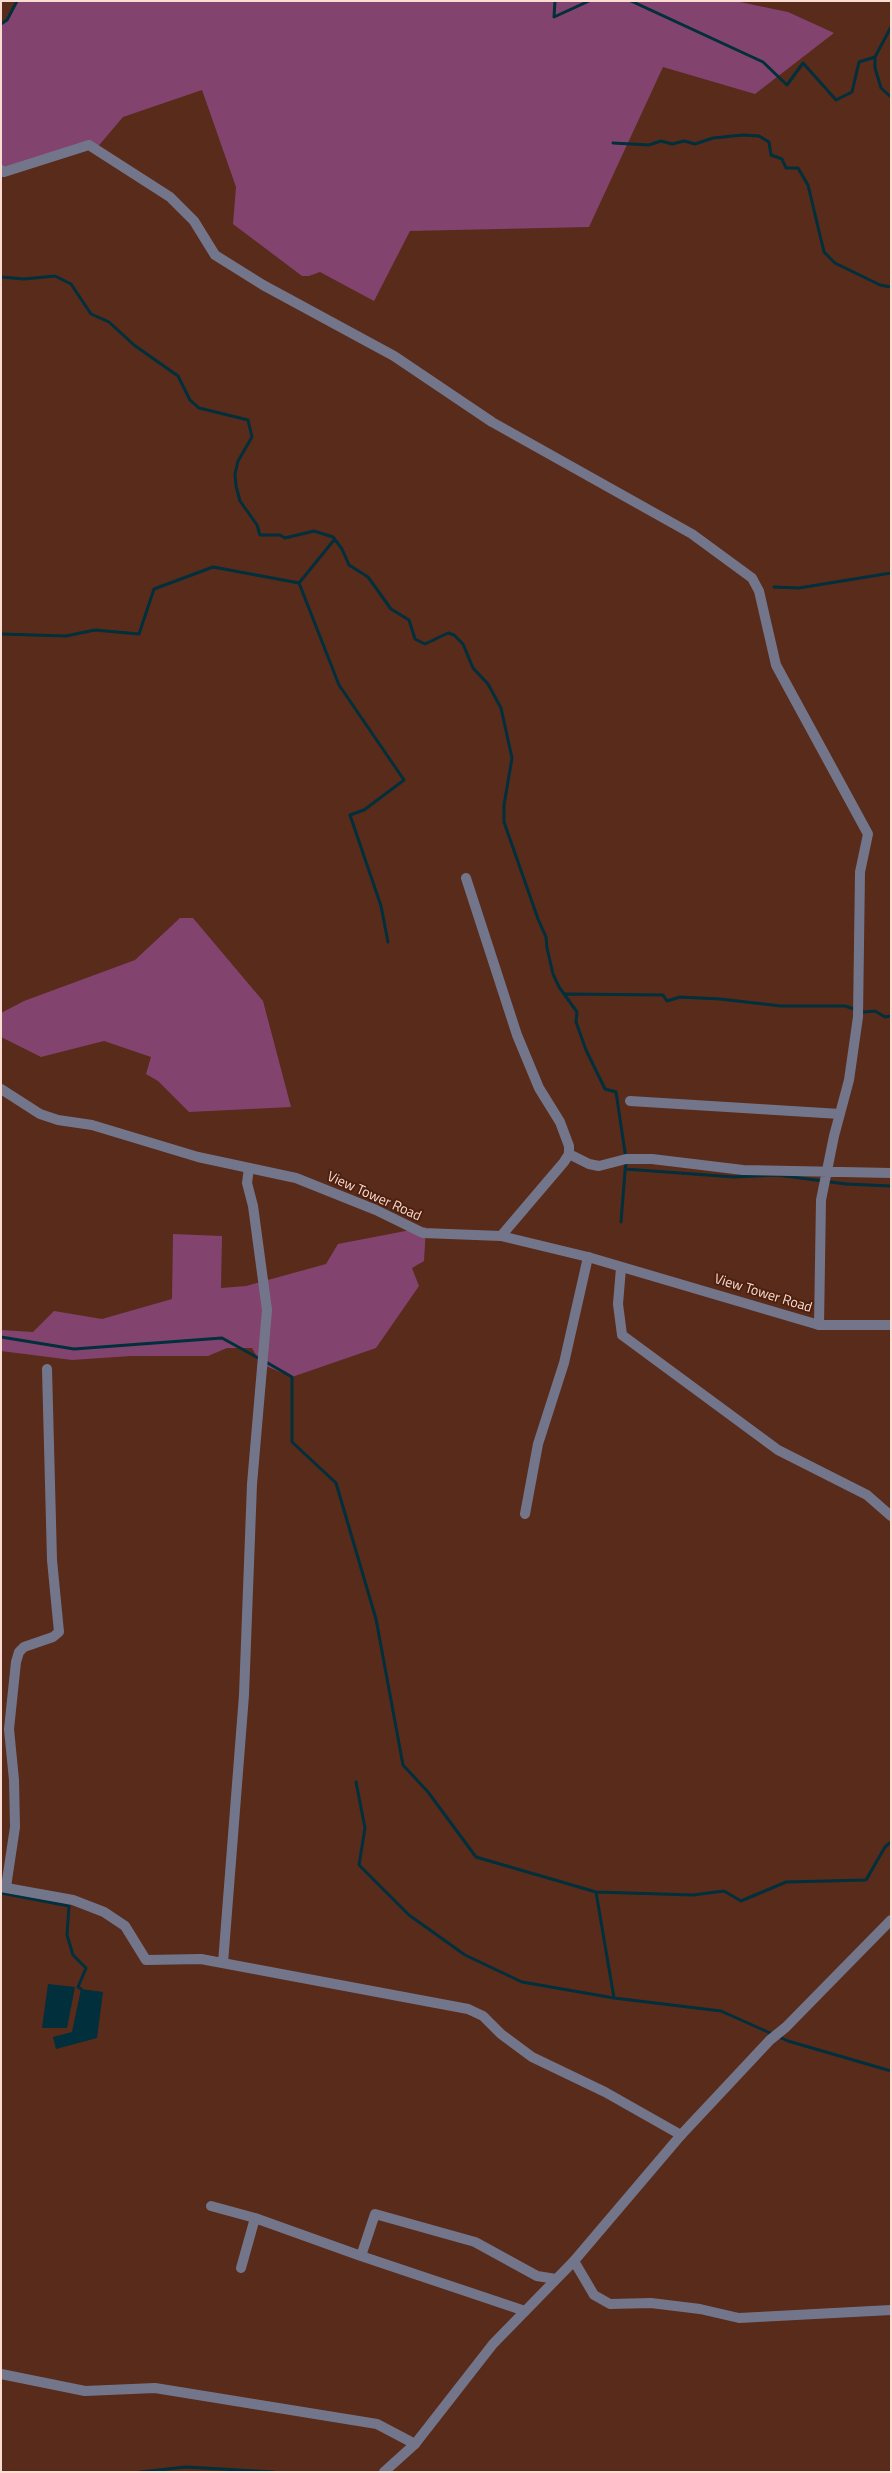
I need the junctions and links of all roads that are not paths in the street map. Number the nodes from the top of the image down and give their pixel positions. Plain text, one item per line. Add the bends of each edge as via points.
1 (1, 170) edge
2 (466, 878) dead end
3 (1, 1089) edge
4 (630, 1102) dead end
5 (840, 1114) junction
6 (569, 1154) junction
7 (249, 1168) junction
8 (825, 1173) junction
9 (891, 1173) edge
10 (501, 1236) junction
11 (588, 1257) junction
12 (621, 1268) junction
13 (819, 1325) junction
14 (891, 1325) edge
15 (47, 1369) dead end
16 (525, 1514) dead end
17 (891, 1516) edge
18 (4, 1887) edge
19 (891, 1920) edge
20 (223, 1963) junction
21 (681, 2135) junction
22 (211, 2206) dead end
23 (255, 2218) junction
24 (361, 2256) junction
25 (574, 2261) junction
26 (241, 2268) dead end
27 (556, 2279) junction
28 (891, 2310) edge
29 (525, 2311) junction
30 (1, 2374) edge
31 (415, 2444) junction
32 (384, 2472) edge

1 - 5 street via 4,172 90,146 170,197 194,221 215,255 263,285 394,356 500,427 692,534 752,578 759,591 776,665 868,834 860,872 858,1017 849,1080
2 - 6 street via 517,1035 539,1088 560,1122
3 - 7 street, View Tower Road via 40,1114 58,1120 92,1125 198,1157
4 - 5 street
5 - 8 street
6 - 8 street via 599,1166 626,1159 743,1170
6 - 10 street
7 - 10 street, View Tower Road via 296,1178 423,1233
7 - 20 street via 247,1183 267,1310 248,1553 244,1695
8 - 9 street
8 - 13 street via 821,1200
10 - 11 street, View Tower Road
11 - 12 street, View Tower Road
11 - 16 street via 564,1363 538,1444
12 - 13 street, View Tower Road
12 - 17 street via 618,1304 622,1335 778,1450 867,1495
13 - 14 street, View Tower Road
15 - 18 street via 52,1560 59,1632 24,1647 16,1662 9,1729 15,1827
18 - 20 street via 73,1900 104,1912 125,1926 146,1960
19 - 21 street via 770,2040
20 - 21 street via 468,2009 483,2016 532,2057 605,2092
21 - 25 street
22 - 23 street
23 - 24 street
23 - 26 street
24 - 27 street via 374,2214 475,2242 537,2276
24 - 29 street
25 - 27 street
25 - 28 street via 594,2295 610,2304 651,2303 739,2318
27 - 29 street
29 - 31 street via 493,2344
30 - 31 street via 85,2391 155,2388 377,2424
31 - 32 street

